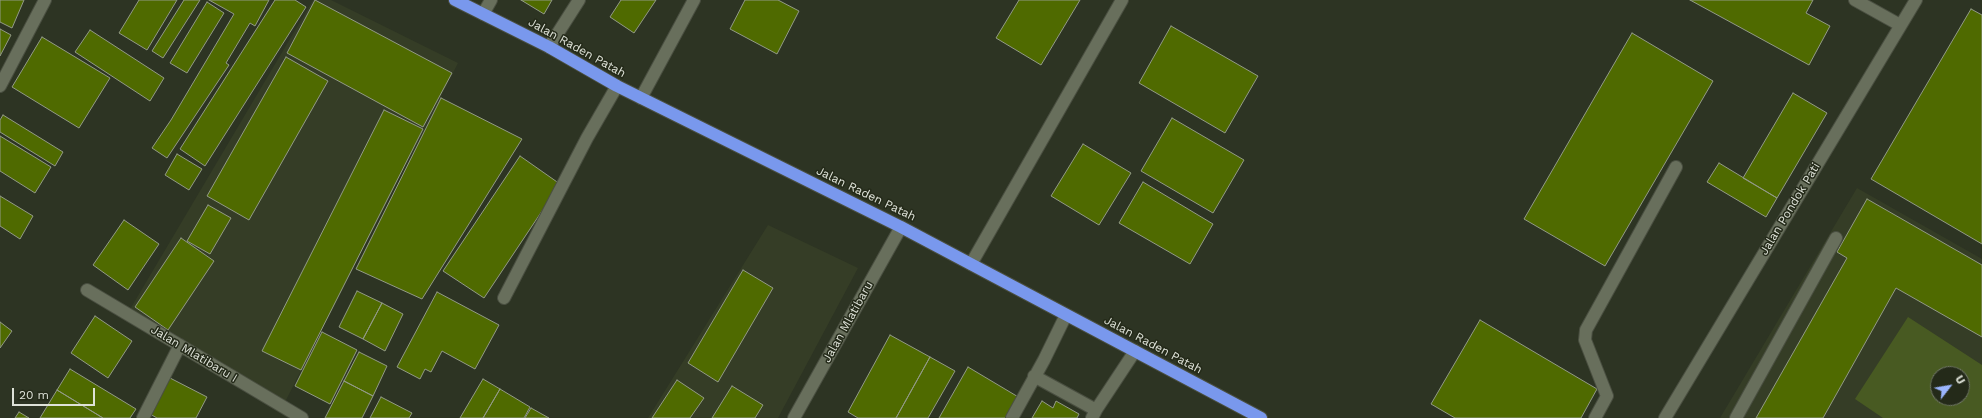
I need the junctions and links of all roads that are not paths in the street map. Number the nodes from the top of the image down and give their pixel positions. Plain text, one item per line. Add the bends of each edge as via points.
1 (45, 0) edge
2 (455, 0) edge
3 (491, 0) edge
4 (579, 0) edge
5 (694, 0) edge
6 (1122, 0) edge
7 (1855, 0) edge
8 (1916, 0) edge
9 (483, 14) junction
10 (1900, 25) junction
11 (549, 47) junction
12 (0, 86) edge
13 (617, 86) junction
14 (641, 98) junction
15 (1676, 167) dead end
16 (901, 227) junction
17 (1836, 238) dead end
18 (972, 264) junction
19 (87, 290) dead end
20 (504, 298) dead end
21 (1066, 315) junction
22 (180, 345) junction
23 (1135, 351) junction
24 (1034, 376) junction
25 (1094, 414) edge
26 (143, 418) edge
27 (302, 418) edge
28 (794, 418) edge
29 (1012, 418) edge
30 (1261, 418) edge
31 (1595, 418) edge
32 (1665, 418) edge
33 (1736, 418) edge

1 - 12 street
2 - 9 highway, Jalan Raden Patah
3 - 9 street
4 - 11 street
5 - 14 street
6 - 18 street
7 - 10 street
8 - 10 street, Jalan Pondok Pati
9 - 11 highway, Jalan Raden Patah
10 - 32 street, Jalan Pondok Pati
11 - 13 highway, Jalan Raden Patah
13 - 14 highway, Jalan Raden Patah
13 - 20 street via 587,138
14 - 16 highway, Jalan Raden Patah
15 - 31 street via 1586,330 1585,340 1607,396
16 - 18 highway, Jalan Raden Patah
16 - 28 street, Jalan Mlatibaru
17 - 33 street
18 - 21 highway, Jalan Raden Patah
19 - 22 street, Jalan Mlatibaru I
21 - 23 highway, Jalan Raden Patah
21 - 24 street
22 - 26 street
22 - 27 street, Jalan Mlatibaru I
23 - 25 street
23 - 30 highway, Jalan Raden Patah
24 - 25 street
24 - 29 street

